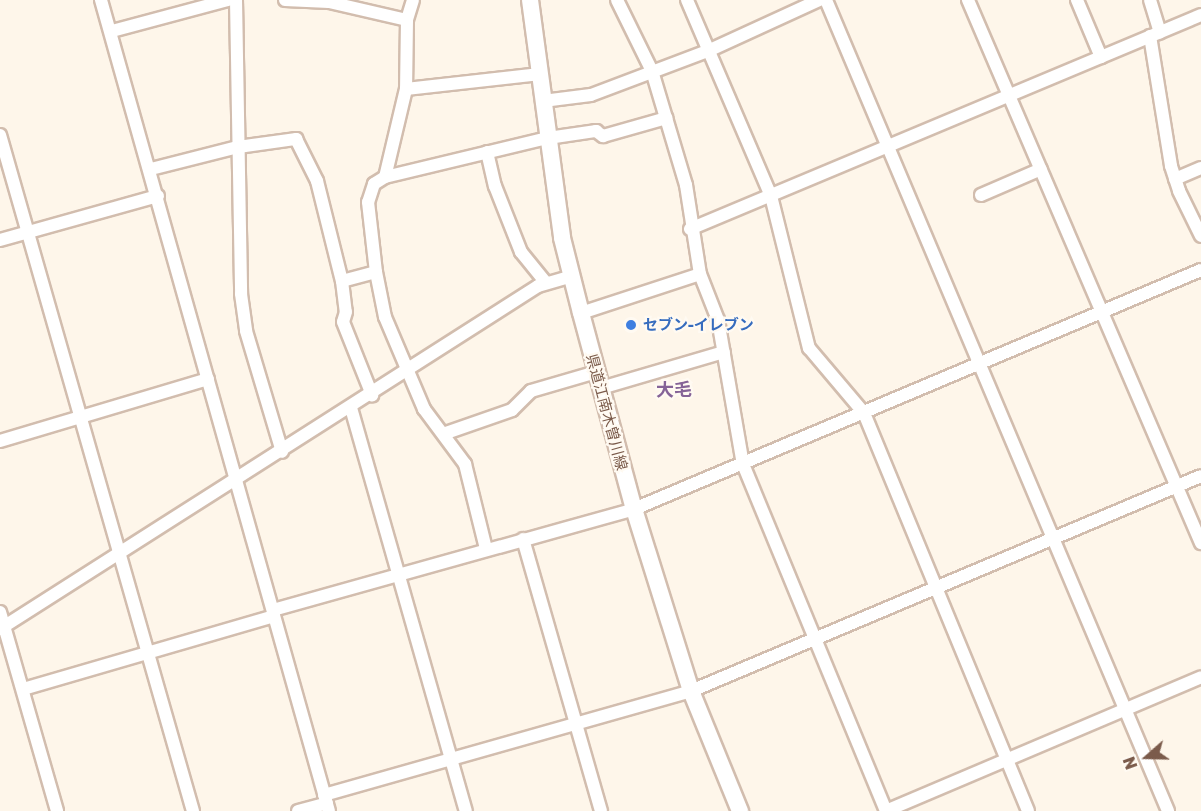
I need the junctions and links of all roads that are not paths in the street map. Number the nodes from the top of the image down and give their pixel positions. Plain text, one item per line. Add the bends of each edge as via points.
1 (101, 0) edge
2 (228, 0) edge
3 (236, 0) edge
4 (285, 0) edge
5 (413, 0) edge
6 (530, 0) edge
7 (617, 0) edge
8 (687, 0) edge
9 (819, 0) edge
10 (826, 0) edge
11 (968, 0) edge
12 (1077, 0) edge
13 (1150, 0) edge
14 (1201, 15) edge
15 (407, 20) junction
16 (112, 30) junction
17 (1155, 34) junction
18 (710, 50) junction
19 (1101, 57) junction
20 (652, 71) junction
21 (540, 74) junction
22 (406, 89) junction
23 (1011, 96) junction
24 (543, 101) junction
25 (666, 118) junction
26 (0, 135) edge
27 (548, 138) junction
28 (887, 146) junction
29 (238, 147) junction
30 (487, 152) junction
31 (1201, 168) edge
32 (151, 169) junction
33 (1041, 169) junction
34 (385, 177) junction
35 (1175, 179) junction
36 (981, 195) dead end
37 (158, 196) junction
38 (771, 196) junction
39 (690, 229) junction
40 (28, 232) junction
41 (1201, 236) edge
42 (0, 240) edge
43 (1201, 270) edge
44 (376, 272) junction
45 (700, 274) junction
46 (572, 276) junction
47 (342, 281) junction
48 (546, 283) junction
49 (1102, 311) junction
50 (581, 313) junction
51 (724, 352) junction
52 (979, 363) junction
53 (409, 371) junction
54 (596, 372) junction
55 (208, 379) junction
56 (601, 388) junction
57 (372, 394) junction
58 (351, 408) junction
59 (864, 413) junction
60 (81, 417) junction
61 (446, 433) junction
62 (0, 441) edge
63 (282, 452) junction
64 (743, 464) junction
65 (1201, 476) edge
66 (236, 480) junction
67 (1177, 486) junction
68 (634, 510) junction
69 (1053, 538) junction
70 (523, 539) junction
71 (1201, 543) edge
72 (486, 549) junction
73 (120, 553) junction
74 (399, 575) junction
75 (936, 587) junction
76 (0, 612) edge
77 (273, 613) junction
78 (2, 627) edge
79 (817, 638) junction
80 (148, 653) junction
81 (1201, 677) edge
82 (23, 689) junction
83 (692, 691) junction
84 (1125, 710) junction
85 (576, 722) junction
86 (451, 759) junction
87 (1005, 761) junction
88 (327, 803) edge
89 (57, 811) edge
90 (193, 811) edge
91 (298, 811) edge
92 (466, 811) edge
93 (601, 811) edge
94 (740, 811) edge
95 (886, 811) edge
96 (1028, 811) edge
97 (1168, 811) edge

1 - 16 street
2 - 16 street
3 - 29 street
4 - 15 street via 328,2
5 - 15 street
6 - 21 main road, 県道江南木曽川線
7 - 20 street
8 - 18 street
9 - 18 street
10 - 28 street
11 - 23 street
12 - 19 street
13 - 17 street
14 - 17 street
15 - 22 street
16 - 32 street
17 - 19 street
17 - 35 street
18 - 20 street
18 - 38 street
19 - 23 street
20 - 24 street via 591,95
20 - 25 street
21 - 22 street
21 - 24 main road, 県道江南木曽川線
22 - 34 street
23 - 28 street
23 - 33 street
24 - 27 main road, 県道江南木曽川線
25 - 27 street via 603,136 596,131
25 - 39 street via 686,185
26 - 40 street
27 - 30 street
27 - 46 main road, 県道江南木曽川線 via 562,238
28 - 38 street
28 - 52 street
29 - 32 street
29 - 47 street via 296,139 317,181
29 - 63 street via 246,331
30 - 34 street
30 - 48 street via 521,252
31 - 35 street
32 - 37 street
33 - 36 street
33 - 49 street
34 - 44 street via 375,184 368,202
35 - 41 street
37 - 40 street
37 - 55 street
38 - 39 street
38 - 59 street via 809,348
39 - 45 street
40 - 42 street
40 - 60 street
43 - 49 street
44 - 47 street
44 - 53 street via 385,317
45 - 50 street
45 - 51 street via 718,320
46 - 48 street
46 - 50 main road, 県道江南木曽川線
47 - 57 street via 346,312 343,322
48 - 53 street
49 - 52 street
49 - 67 street
50 - 54 main road, 県道江南木曽川線
51 - 56 street
51 - 64 street
52 - 59 street
52 - 69 street
53 - 57 street
53 - 61 street via 424,409
54 - 56 main road, 県道江南木曽川線
54 - 61 street via 531,391 512,410
55 - 60 street
55 - 66 street
56 - 68 main road, 県道江南木曽川線
57 - 58 street
58 - 63 street
58 - 74 street
59 - 64 street
59 - 75 street
60 - 62 street
60 - 73 street
61 - 72 street via 465,464
63 - 66 street
64 - 68 street
64 - 79 street
65 - 67 street
66 - 73 street
66 - 77 street
67 - 69 street
67 - 71 street
68 - 70 street
68 - 83 main road, 県道江南木曽川線
69 - 75 street
69 - 84 street
70 - 72 street
70 - 85 street
72 - 74 street
73 - 78 street
73 - 80 street
74 - 77 street
74 - 86 street
75 - 79 street
75 - 87 street
76 - 78 street
77 - 80 street
77 - 88 street
78 - 82 street
79 - 83 street
79 - 95 street
80 - 82 street
80 - 90 street
81 - 84 street
82 - 89 street
83 - 85 street
83 - 94 main road, 県道江南木曽川線
84 - 87 street
84 - 97 street
85 - 86 street
85 - 93 street
86 - 88 street
86 - 92 street
87 - 95 street
87 - 96 street
88 - 91 street

